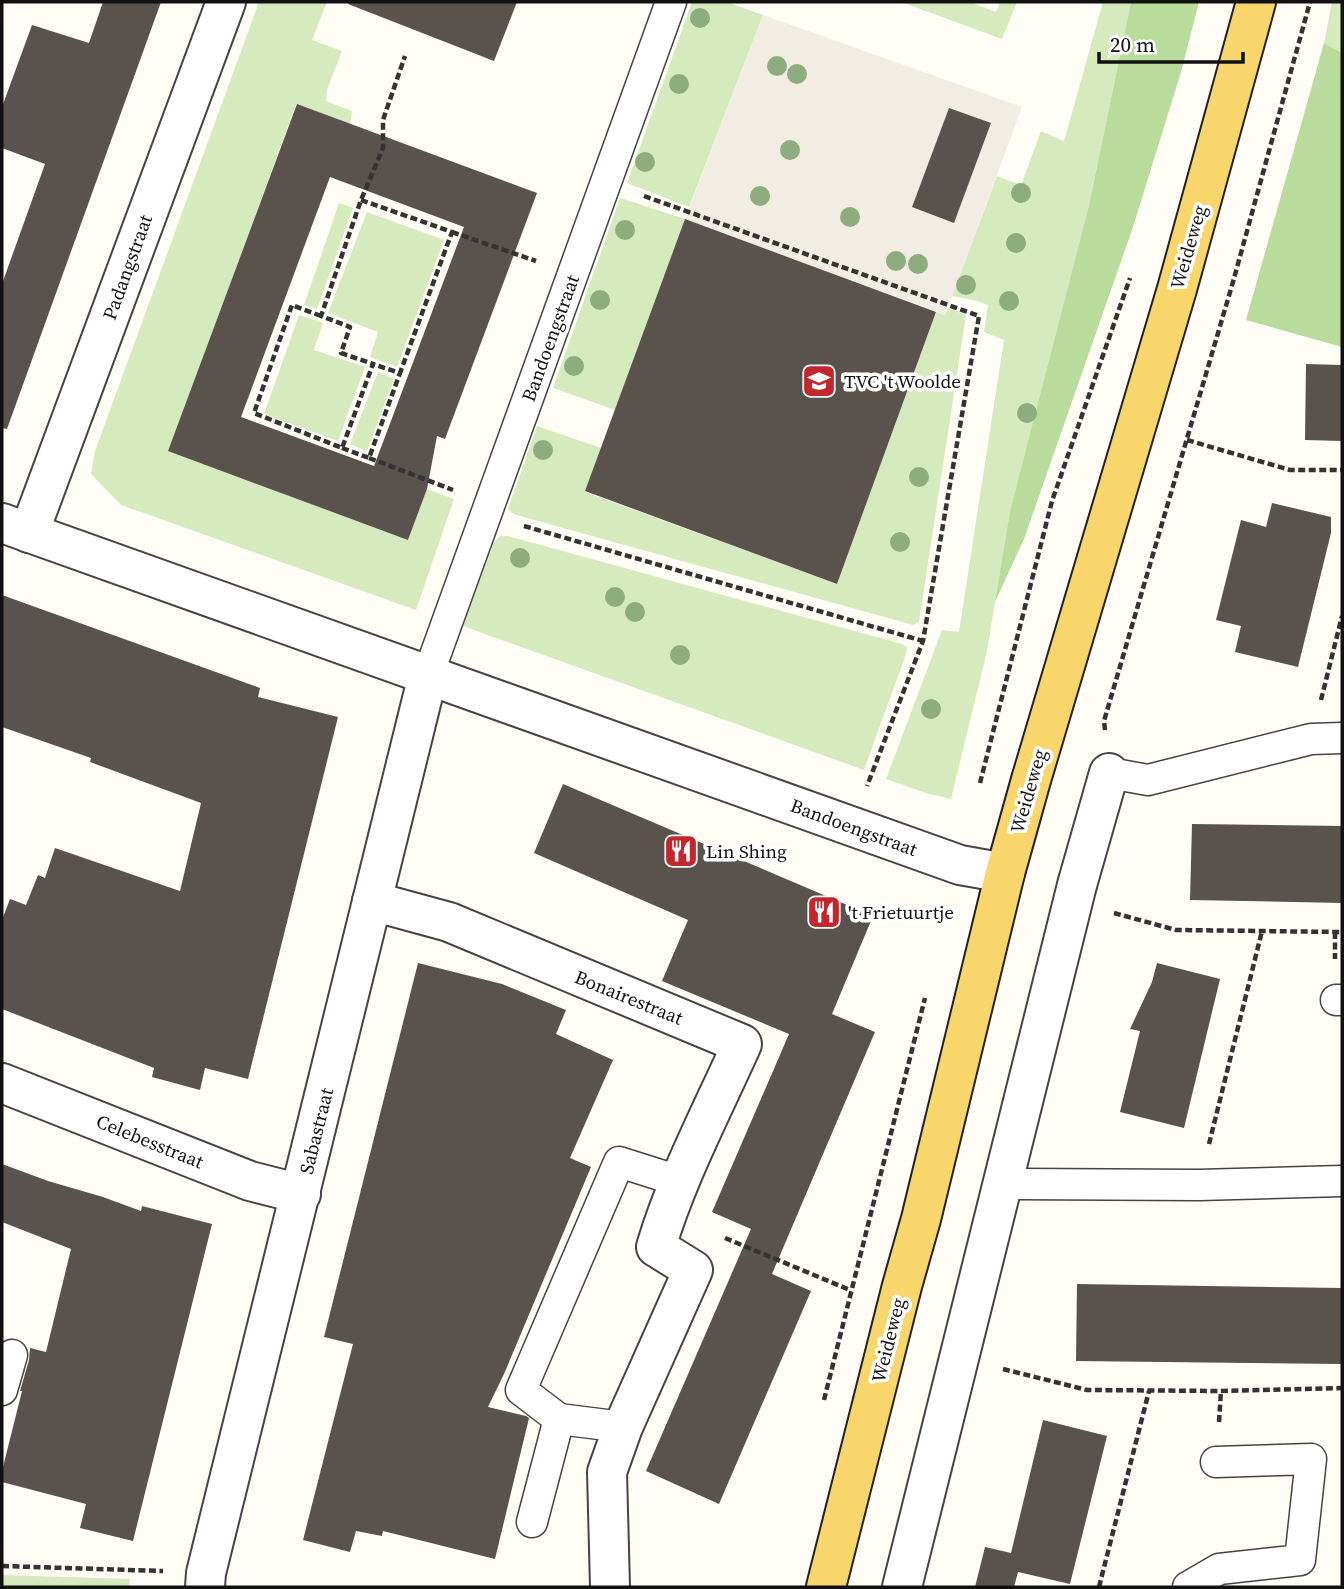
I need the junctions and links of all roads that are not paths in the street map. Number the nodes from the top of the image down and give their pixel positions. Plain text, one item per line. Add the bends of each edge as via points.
1 (226, 2) edge
2 (671, 2) edge
3 (1256, 2) edge
4 (15, 528) edge
5 (428, 675) junction
6 (1342, 738) edge
7 (1109, 773) joint
8 (1005, 873) junction
9 (372, 901) junction
10 (2, 1083) edge
11 (1342, 1181) edge
12 (1003, 1184) junction
13 (301, 1194) junction
14 (673, 1197) junction
15 (12, 1355) dead end
16 (2, 1390) edge
17 (559, 1419) junction
18 (623, 1427) junction
19 (1216, 1462) dead end
20 (532, 1522) dead end
21 (206, 1580) edge
22 (610, 1587) edge
23 (826, 1587) edge
24 (902, 1587) edge
25 (1188, 1587) edge

1 - 4 street, Padangstraat
2 - 5 lane, Bandoengstraat
3 - 8 main road, Weideweg via 1177,289
4 - 5 street, Bandoengstraat
5 - 8 street, Bandoengstraat via 960,865
5 - 9 street, Sabastraat
6 - 7 lane via 1311,739 1148,780
7 - 12 street
8 - 23 main road, Weideweg
9 - 13 street, Sabastraat
9 - 14 street, Bonairestraat via 449,922 743,1044
10 - 13 street, Celebesstraat via 250,1181
11 - 12 lane
12 - 24 street
13 - 21 street, Sabastraat
14 - 17 lane via 619,1162 520,1390
14 - 18 street, Bonairestraat via 656,1247 693,1270
15 - 16 lane
17 - 18 lane
17 - 20 lane
18 - 22 street, Bonairestraat via 607,1472
19 - 25 lane via 1311,1459 1300,1560 1219,1569

